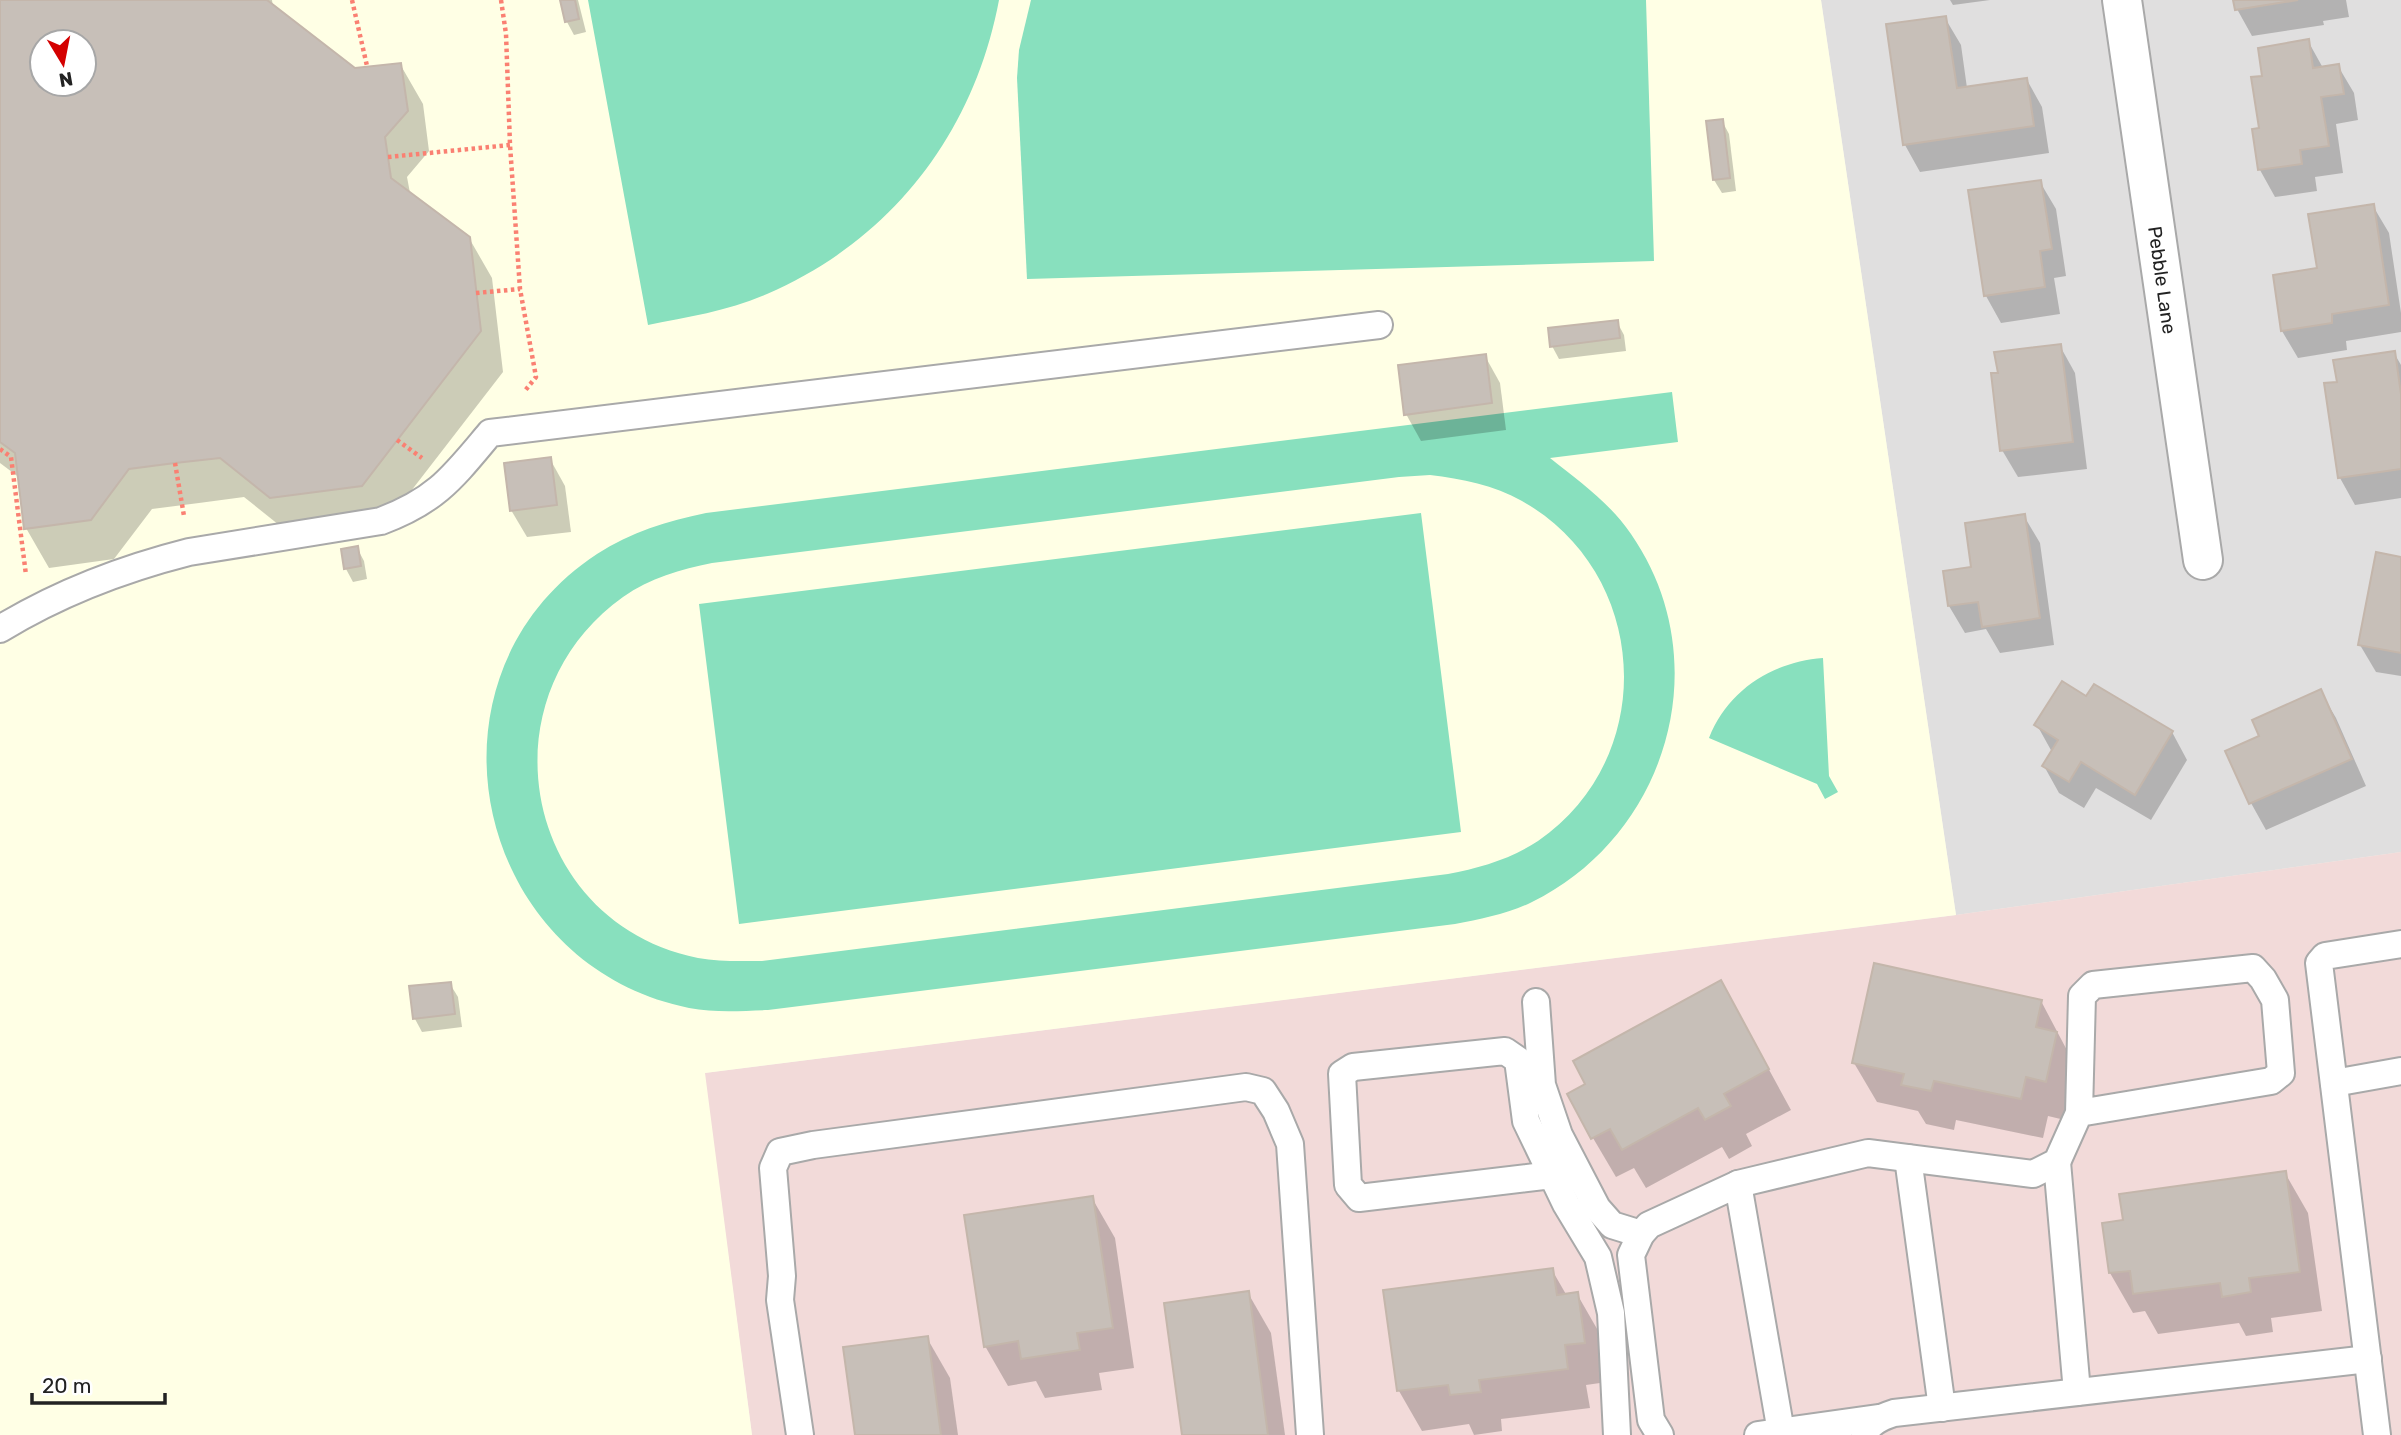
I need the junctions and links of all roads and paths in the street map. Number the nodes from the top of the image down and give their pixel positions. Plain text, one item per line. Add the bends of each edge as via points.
1 (352, 0) edge
2 (501, 0) edge
3 (2122, 0) edge
4 (367, 66) dead end
5 (510, 145) junction
6 (388, 156) dead end
7 (520, 289) junction
8 (476, 293) dead end
9 (1379, 326) dead end
10 (490, 433) junction
11 (0, 449) edge
12 (175, 463) dead end
13 (189, 552) junction
14 (2203, 561) dead end
15 (30, 610) junction
16 (0, 629) edge
17 (2401, 944) edge
18 (1536, 1002) dead end
19 (2401, 1071) edge
20 (2334, 1083) junction
21 (2079, 1113) junction
22 (1908, 1158) junction
23 (2056, 1162) junction
24 (1552, 1175) junction
25 (1738, 1184) junction
26 (1641, 1234) junction
27 (2368, 1359) junction
28 (2077, 1392) junction
29 (1942, 1408) junction
30 (1871, 1427) edge
31 (1769, 1433) edge
32 (800, 1435) edge
33 (1310, 1435) edge
34 (1617, 1435) edge
35 (1660, 1435) edge
36 (2377, 1435) edge

1 - 4 path
2 - 5 path
3 - 14 street, Pebble Lane
5 - 6 path
5 - 7 path
7 - 8 path
7 - 10 path via 536,377
9 - 10 lane
10 - 13 lane via 451,479 408,511 381,521
11 - 15 path via 11,457
12 - 13 path
13 - 15 lane via 71,590
15 - 16 lane
17 - 20 lane via 2325,956 2319,963
18 - 26 lane via 1542,1085 1559,1135 1597,1208 1612,1225
19 - 20 lane
20 - 27 lane
21 - 21 lane via 2082,996 2093,985 2253,968 2263,979 2275,1000 2281,1073 2271,1081
21 - 23 lane
22 - 23 lane via 2033,1174
22 - 25 lane via 1868,1153
22 - 29 lane
23 - 28 lane
24 - 24 lane via 1526,1121 1518,1060 1505,1051 1353,1067 1342,1074 1348,1185 1360,1198
24 - 34 lane via 1598,1257 1611,1313
25 - 26 lane via 1649,1225
25 - 31 lane
26 - 35 lane via 1631,1255 1651,1420
27 - 28 lane
27 - 36 lane
28 - 29 lane
29 - 30 lane via 1894,1413
30 - 31 lane
32 - 33 lane via 780,1300 773,1168 780,1152 1247,1087 1263,1091 1290,1144

